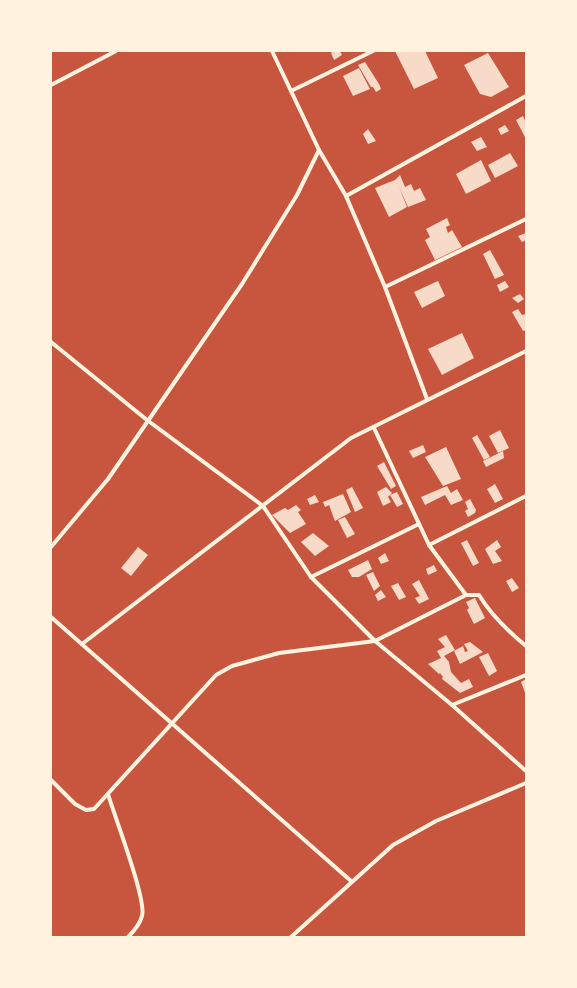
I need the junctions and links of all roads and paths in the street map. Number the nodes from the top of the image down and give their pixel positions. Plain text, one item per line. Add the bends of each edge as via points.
1 (116, 51) edge
2 (272, 51) edge
3 (373, 51) edge
4 (51, 84) edge
5 (292, 91) junction
6 (526, 96) edge
7 (319, 150) junction
8 (346, 196) junction
9 (526, 219) edge
10 (385, 288) junction
11 (51, 342) edge
12 (526, 352) edge
13 (427, 400) junction
14 (147, 420) junction
15 (374, 428) junction
16 (526, 496) edge
17 (263, 506) junction
18 (419, 524) junction
19 (429, 545) junction
20 (51, 548) edge
21 (311, 577) junction
22 (466, 595) junction
23 (51, 616) edge
24 (375, 641) junction
25 (82, 644) junction
26 (526, 646) edge
27 (526, 675) edge
28 (452, 705) junction
29 (173, 723) junction
30 (526, 772) edge
31 (51, 780) edge
32 (526, 783) edge
33 (108, 794) junction
34 (351, 881) junction
35 (128, 937) edge
36 (291, 937) edge

1 - 4 street
2 - 5 street
3 - 5 street
5 - 7 street
6 - 8 street
7 - 8 street
7 - 14 street via 297,195 242,284
8 - 10 street
9 - 10 street
10 - 13 street
11 - 14 street
12 - 13 street
13 - 15 street
14 - 17 street
14 - 20 street via 108,478
15 - 17 street via 341,445
15 - 18 street
16 - 19 street
17 - 21 street
17 - 25 street
18 - 19 street
18 - 21 street
19 - 22 street
21 - 24 street
22 - 24 street
22 - 26 street via 479,595 484,604
23 - 25 street
24 - 28 street
24 - 29 street via 279,653 232,666 216,675
25 - 29 street
27 - 28 street
28 - 30 street
29 - 33 street
29 - 34 street
31 - 33 street via 75,804 86,810 94,809
32 - 34 street via 436,821 393,846
33 - 35 street via 141,897 142,916
34 - 36 street

